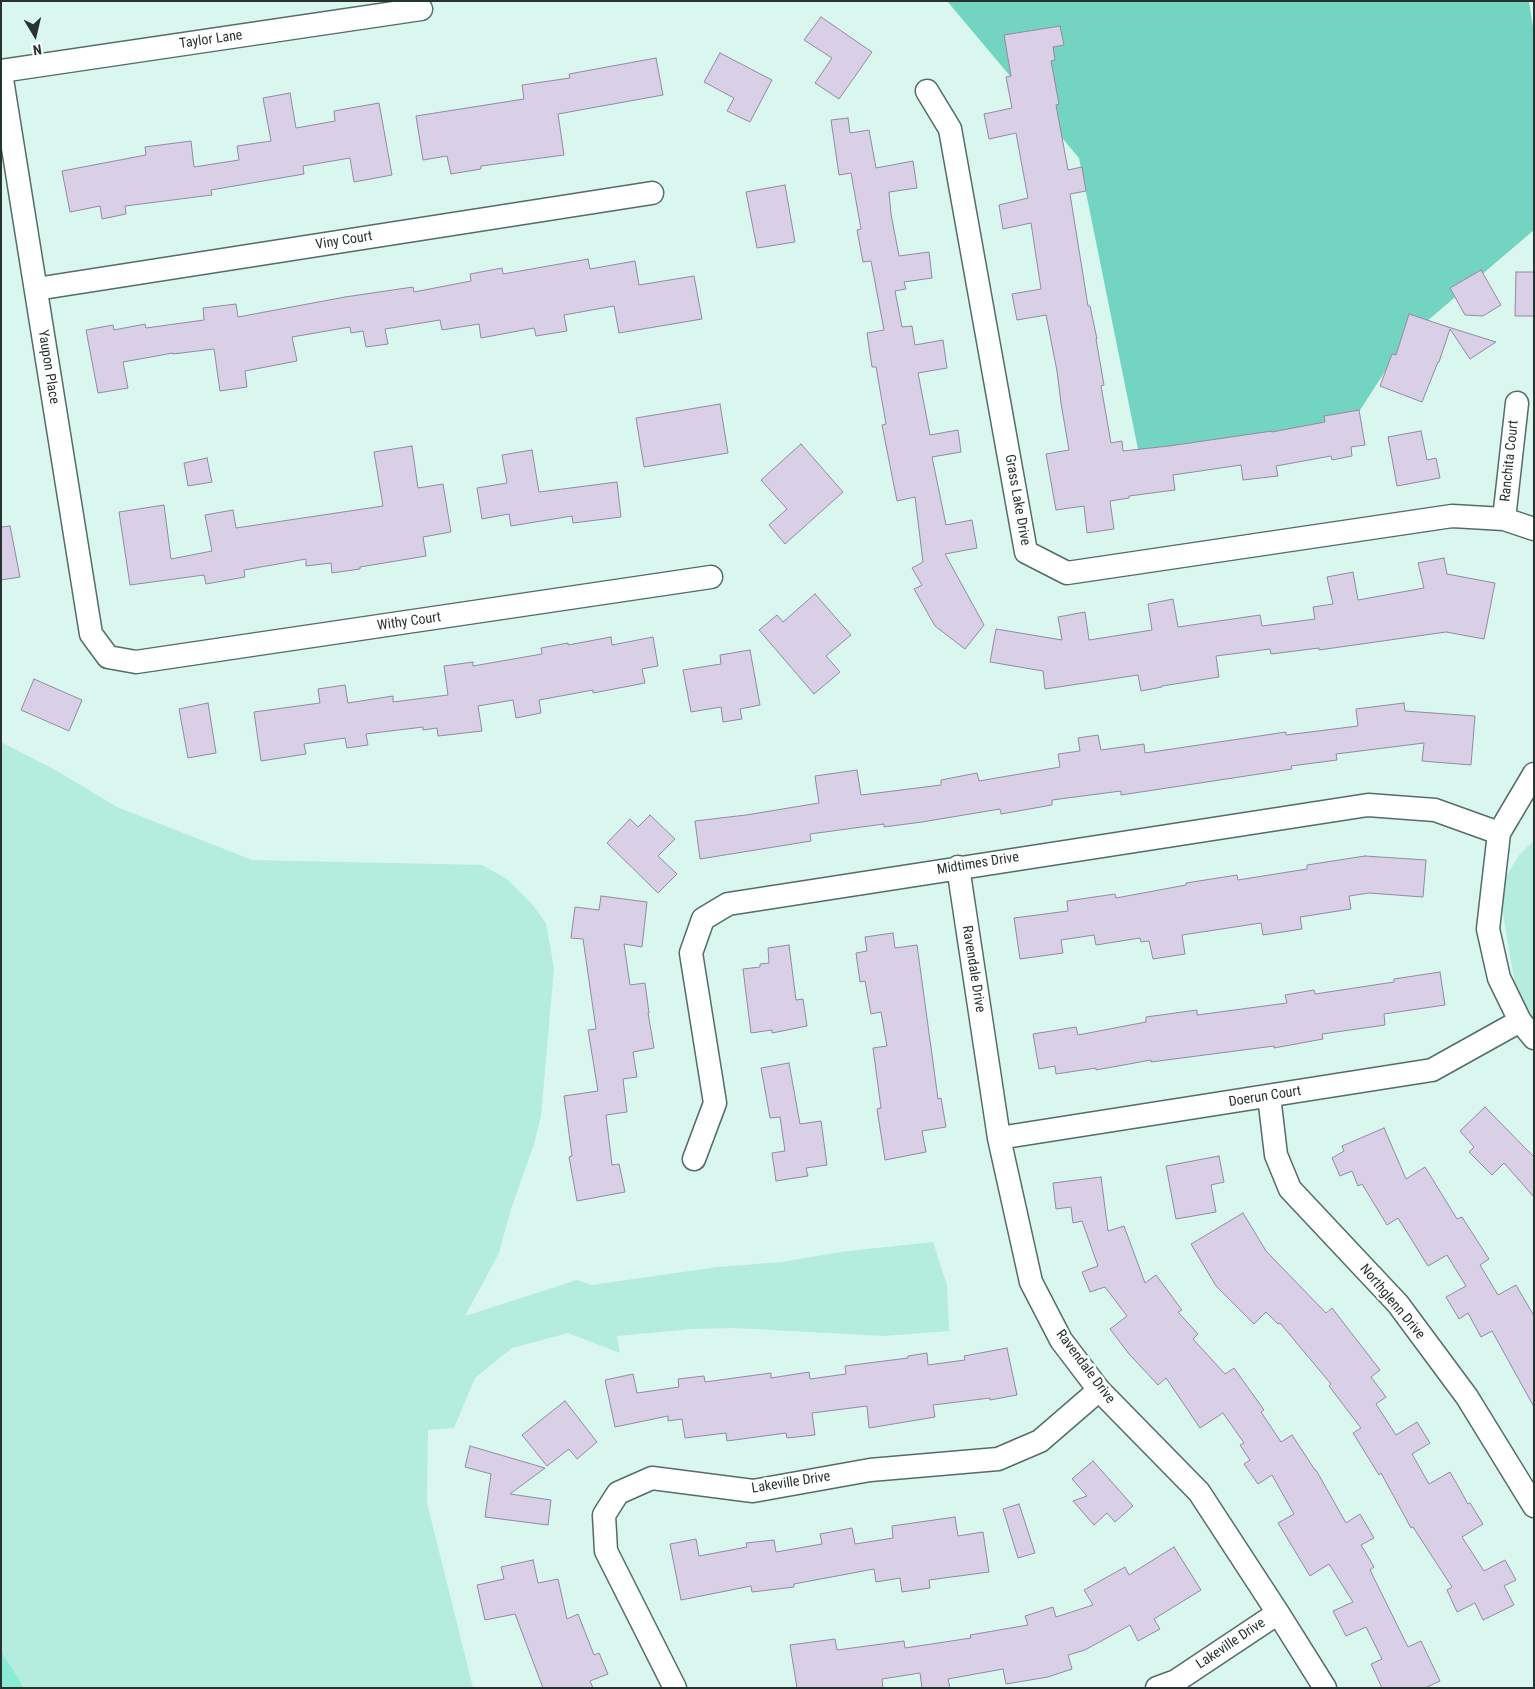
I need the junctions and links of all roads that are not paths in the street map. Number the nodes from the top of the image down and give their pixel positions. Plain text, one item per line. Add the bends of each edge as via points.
1 (422, 8) dead end
2 (1, 72) edge
3 (927, 91) dead end
4 (652, 193) dead end
5 (36, 289) junction
6 (1516, 403) dead end
7 (1504, 519) junction
8 (1534, 529) edge
9 (711, 577) dead end
10 (108, 657) joint
11 (1534, 774) edge
12 (1499, 833) junction
13 (958, 867) junction
14 (1520, 1021) junction
15 (1534, 1038) edge
16 (1269, 1096) junction
17 (998, 1138) junction
18 (694, 1159) dead end
19 (1099, 1390) junction
20 (1534, 1506) edge
21 (1278, 1613) junction
22 (675, 1688) edge
23 (1157, 1688) edge
24 (1325, 1688) edge

1 - 2 street, Taylor Lane
2 - 5 street, Yaupon Place
3 - 7 street, Grass Lake Drive via 950,129 1026,552 1067,573 1452,516
4 - 5 street, Viny Court
5 - 10 street, Yaupon Place via 92,634
6 - 7 street, Ranchita Court
7 - 8 street, Grass Lake Drive
9 - 10 street, Withy Court via 136,662
11 - 12 street
12 - 13 street, Midtimes Drive via 1435,810 1368,805
12 - 14 street via 1488,929 1499,978
13 - 17 street, Ravendale Drive
13 - 18 street, Midtimes Drive via 728,904 703,919 691,953 714,1104
14 - 15 street
14 - 16 street, Doerun Court via 1432,1070
16 - 17 street, Doerun Court
16 - 20 street, Northglenn Drive via 1276,1155 1290,1189 1398,1304 1467,1396
17 - 19 street, Ravendale Drive via 1031,1282 1061,1340
19 - 21 street, Ravendale Drive via 1198,1492
19 - 22 street, Lakeville Drive via 1040,1441 998,1459 870,1470 752,1492 652,1478 618,1493 604,1515 606,1551
21 - 23 street, Lakeville Drive via 1176,1681
21 - 24 street, Ravendale Drive

